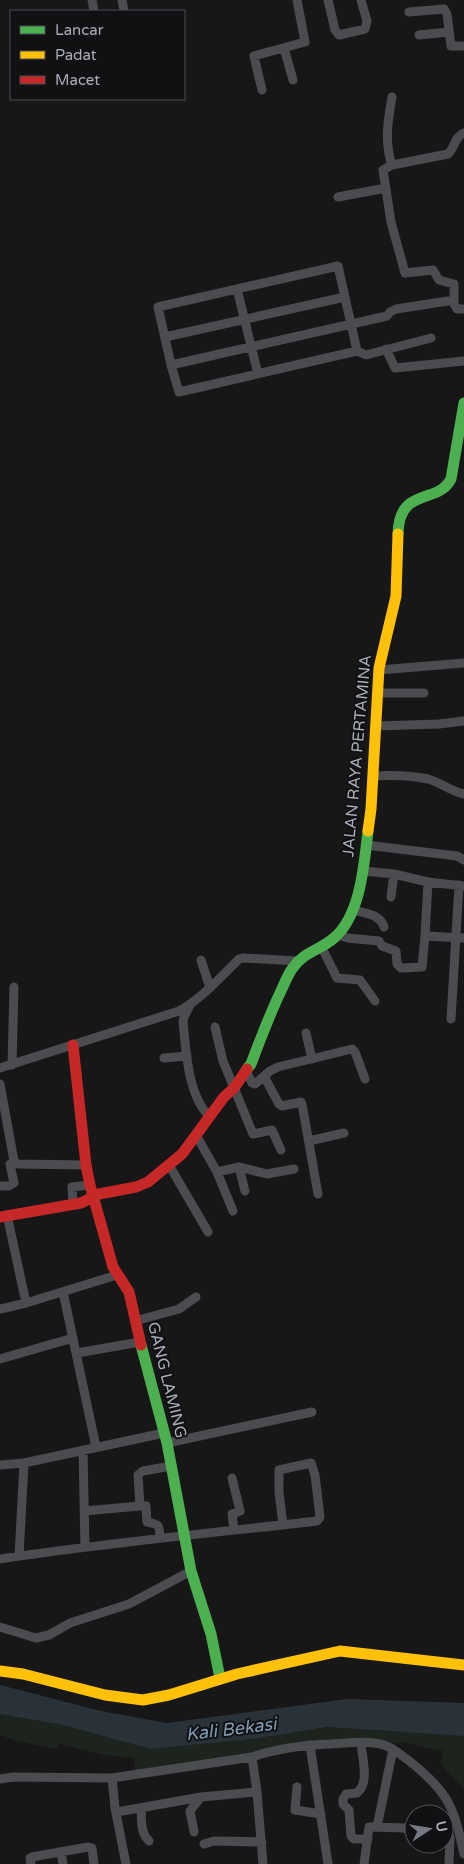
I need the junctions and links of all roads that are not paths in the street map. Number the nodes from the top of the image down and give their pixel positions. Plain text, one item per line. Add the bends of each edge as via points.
1 (297, 0) edge
2 (328, 0) edge
3 (362, 0) edge
4 (408, 12) dead end
5 (449, 32) junction
6 (419, 35) dead end
7 (464, 46) edge
8 (284, 48) junction
9 (292, 80) dead end
10 (262, 90) dead end
11 (392, 97) dead end
12 (464, 133) edge
13 (392, 165) junction
14 (386, 188) junction
15 (338, 197) dead end
16 (237, 289) junction
17 (345, 297) junction
18 (448, 301) dead end
19 (464, 309) edge
20 (244, 319) junction
21 (351, 324) junction
22 (165, 337) junction
23 (431, 338) dead end
24 (251, 346) junction
25 (386, 349) junction
26 (357, 352) junction
27 (464, 361) edge
28 (171, 365) junction
29 (258, 374) junction
30 (464, 403) edge
31 (459, 468) edge
32 (464, 663) edge
33 (379, 670) junction
34 (378, 693) junction
35 (424, 693) dead end
36 (464, 721) edge
37 (376, 726) junction
38 (373, 776) junction
39 (464, 794) edge
40 (366, 845) junction
41 (464, 860) edge
42 (363, 871) junction
43 (394, 874) junction
44 (428, 882) junction
45 (461, 886) edge
46 (391, 897) dead end
47 (353, 910) junction
48 (384, 927) dead end
49 (337, 936) junction
50 (425, 936) junction
51 (460, 938) edge
52 (321, 946) junction
53 (201, 960) dead end
54 (297, 961) junction
55 (14, 987) dead end
56 (210, 988) junction
57 (375, 1001) dead end
58 (190, 1004) junction
59 (451, 1019) dead end
60 (215, 1027) dead end
61 (306, 1033) dead end
62 (73, 1044) junction
63 (186, 1056) junction
64 (164, 1058) dead end
65 (312, 1059) junction
66 (12, 1065) junction
67 (0, 1068) edge
68 (246, 1071) junction
69 (264, 1076) junction
70 (365, 1079) dead end
71 (0, 1084) edge
72 (234, 1088) junction
73 (210, 1117) junction
74 (344, 1133) dead end
75 (196, 1135) junction
76 (309, 1141) junction
77 (281, 1150) dead end
78 (14, 1161) junction
79 (86, 1165) junction
80 (170, 1166) junction
81 (240, 1167) junction
82 (294, 1169) dead end
83 (217, 1172) junction
84 (90, 1185) junction
85 (0, 1186) edge
86 (245, 1191) dead end
87 (318, 1194) dead end
88 (94, 1196) junction
89 (72, 1204) junction
90 (233, 1210) dead end
91 (3, 1216) edge
92 (208, 1232) dead end
93 (117, 1275) junction
94 (63, 1292) junction
95 (196, 1297) dead end
96 (26, 1303) junction
97 (0, 1309) edge
98 (135, 1321) junction
99 (73, 1338) junction
100 (140, 1342) junction
101 (77, 1353) junction
102 (0, 1359) edge
103 (312, 1412) dead end
104 (165, 1438) junction
105 (96, 1447) junction
106 (84, 1450) junction
107 (24, 1462) junction
108 (0, 1465) edge
109 (171, 1466) junction
110 (232, 1478) dead end
111 (140, 1506) junction
112 (84, 1511) junction
113 (283, 1525) junction
114 (234, 1529) junction
115 (185, 1535) junction
116 (160, 1538) junction
117 (85, 1546) junction
118 (19, 1556) junction
119 (0, 1559) edge
120 (194, 1578) junction
121 (0, 1627) edge
122 (464, 1664) edge
123 (0, 1671) edge
124 (220, 1678) junction
125 (361, 1743) junction
126 (310, 1745) junction
127 (393, 1749) junction
128 (252, 1757) junction
129 (112, 1778) junction
130 (0, 1779) edge
131 (297, 1787) dead end
132 (257, 1792) junction
133 (201, 1797) junction
134 (141, 1808) junction
135 (117, 1812) junction
136 (321, 1814) junction
137 (377, 1827) junction
138 (404, 1828) edge
139 (194, 1832) dead end
140 (454, 1837) edge
141 (460, 1837) junction
142 (368, 1839) junction
143 (149, 1841) dead end
144 (262, 1842) junction
145 (204, 1844) dead end
146 (61, 1852) junction
147 (464, 1852) edge
148 (30, 1864) edge
149 (63, 1864) edge
150 (94, 1864) edge
151 (126, 1864) edge
152 (263, 1864) edge
153 (328, 1864) edge
154 (364, 1864) edge

1 - 8 street via 304,42
2 - 3 street via 339,35 365,29 367,21
4 - 5 street via 444,9
5 - 6 street
5 - 7 street via 452,46
8 - 9 street
8 - 10 street via 254,56
11 - 13 street via 387,140
12 - 13 street via 456,138 448,154
13 - 14 street via 383,170
14 - 15 street
14 - 19 street via 391,222 405,273 433,270 439,280 454,284 454,304
16 - 17 street via 338,266
16 - 20 street
16 - 22 street via 158,307
17 - 20 street
17 - 21 street
18 - 21 street via 396,309 387,316
20 - 22 street
20 - 24 street
21 - 24 street
21 - 26 street
22 - 28 street
23 - 25 street
24 - 28 street
24 - 29 street
25 - 26 street via 366,354
25 - 27 street via 395,368
26 - 29 street
28 - 29 street via 179,392
30 - 31 main road, JALAN RAYA PERTAMINA
31 - 33 main road, JALAN RAYA PERTAMINA via 448,485 410,502 400,515 396,596
32 - 33 street
33 - 34 main road, JALAN RAYA PERTAMINA
34 - 35 street
34 - 37 main road, JALAN RAYA PERTAMINA
36 - 37 street
37 - 38 main road, JALAN RAYA PERTAMINA
38 - 39 street via 403,775 427,779
38 - 40 main road, JALAN RAYA PERTAMINA
40 - 41 street via 457,856
40 - 42 main road, JALAN RAYA PERTAMINA
42 - 43 street
42 - 47 main road, JALAN RAYA PERTAMINA
43 - 44 street
43 - 46 street
44 - 45 street
44 - 50 street
45 - 51 street
47 - 48 street via 376,917
47 - 49 main road, JALAN RAYA PERTAMINA
49 - 50 street via 377,941 382,946 395,949 397,964 401,968 422,967
49 - 52 main road, JALAN RAYA PERTAMINA
50 - 51 street
51 - 59 street
52 - 54 main road, JALAN RAYA PERTAMINA
52 - 57 street via 336,976 360,980
53 - 56 street
54 - 56 street via 239,959
54 - 68 main road, JALAN RAYA PERTAMINA
55 - 66 street
56 - 58 street
58 - 62 street via 154,1020
58 - 63 street via 183,1022
60 - 72 street
61 - 65 street
62 - 66 street
62 - 79 main road, GANG LAMING
63 - 64 street
63 - 73 street via 202,1110
65 - 69 street via 278,1068
65 - 70 street via 352,1049
66 - 67 street
68 - 69 street via 255,1084
68 - 72 main road, JALAN RAYA PERTAMINA
69 - 76 street via 279,1104 302,1103
71 - 78 street
72 - 73 main road, JALAN RAYA PERTAMINA
72 - 77 street via 253,1134 272,1130
73 - 75 main road, JALAN RAYA PERTAMINA
74 - 76 street
75 - 80 main road, JALAN RAYA PERTAMINA
75 - 83 street
76 - 87 street
78 - 79 street via 18,1164
78 - 85 street via 10,1164 14,1183
79 - 84 main road, GANG LAMING
80 - 88 main road, JALAN RAYA PERTAMINA via 148,1182
80 - 92 street
81 - 82 street via 267,1174
81 - 83 street
81 - 86 street
83 - 90 street
84 - 88 main road, GANG LAMING
84 - 89 street via 72,1187
88 - 89 main road, JALAN RAYA PERTAMINA
88 - 93 main road, GANG LAMING
89 - 91 main road, JALAN RAYA PERTAMINA
91 - 96 street
93 - 94 street
93 - 98 main road, GANG LAMING via 127,1287
94 - 96 street
94 - 99 street
95 - 98 street via 178,1309
96 - 97 street
98 - 100 main road, GANG LAMING
99 - 101 street
99 - 102 street
100 - 101 street
100 - 104 main road, GANG LAMING
101 - 105 street
103 - 104 street
104 - 105 street
104 - 109 main road, GANG LAMING
105 - 106 street
106 - 107 street
106 - 112 street
107 - 108 street
107 - 118 street
109 - 111 street via 140,1473
109 - 115 main road, GANG LAMING
110 - 114 street via 240,1511 232,1514
111 - 112 street
111 - 116 street via 146,1506 147,1522 159,1526
112 - 117 street
113 - 113 street via 279,1470 311,1464 320,1520
113 - 114 street
114 - 115 street
115 - 116 street
115 - 120 main road, GANG LAMING
116 - 117 street
117 - 118 street
118 - 119 street
120 - 121 street via 70,1623 49,1635 36,1638
120 - 124 main road, GANG LAMING
122 - 124 main road via 340,1651
123 - 124 main road via 105,1695 143,1700
125 - 126 street
125 - 127 street via 382,1744
125 - 142 street via 363,1786 357,1793 346,1794 343,1804 349,1810 351,1836
126 - 128 street via 272,1750
126 - 136 street
127 - 137 street
127 - 141 street via 440,1789 452,1808
128 - 129 street
128 - 132 street
129 - 130 street
129 - 135 street
131 - 136 street via 296,1810
132 - 133 street
132 - 144 street
133 - 134 street
133 - 139 street via 190,1811
134 - 135 street
134 - 143 street via 142,1831
135 - 151 street
136 - 153 street
137 - 138 street
137 - 142 street via 369,1827
140 - 141 street
141 - 147 street
142 - 154 street
144 - 145 street via 214,1841
144 - 152 street
146 - 148 street via 32,1857
146 - 149 street
146 - 150 street via 90,1847

